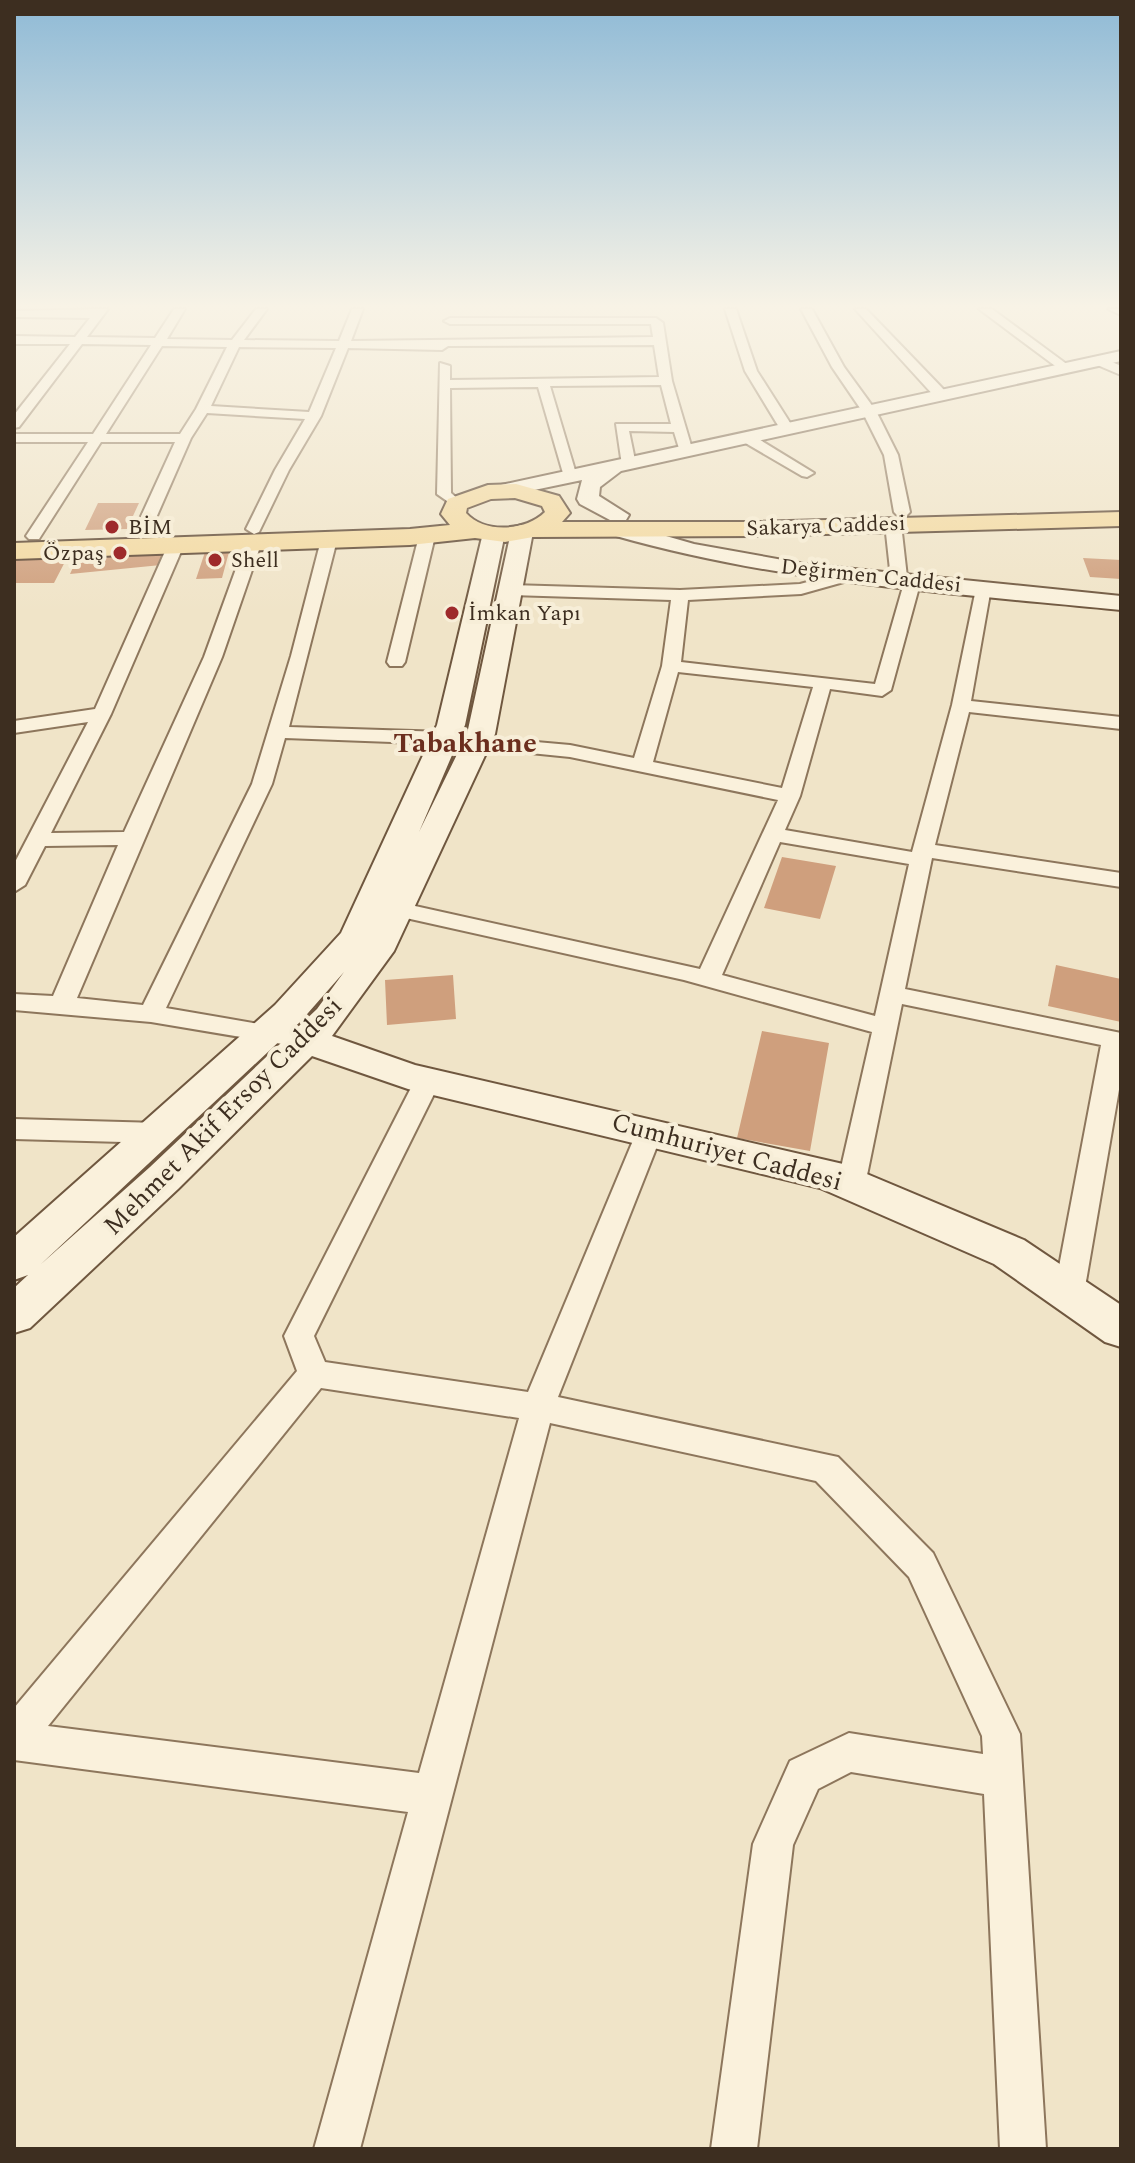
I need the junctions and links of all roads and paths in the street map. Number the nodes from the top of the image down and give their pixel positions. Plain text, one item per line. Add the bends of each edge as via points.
1 (115, 410) edge
2 (202, 410) edge
3 (218, 410) edge
4 (316, 410) edge
5 (446, 410) edge
6 (551, 410) edge
7 (674, 410) edge
8 (775, 410) edge
9 (874, 410) edge
10 (869, 411) junction
11 (314, 416) junction
12 (679, 428) junction
13 (787, 429) junction
14 (14, 438) edge
15 (97, 438) junction
16 (184, 438) junction
17 (747, 438) junction
18 (686, 452) junction
19 (621, 466) junction
20 (807, 473) dead end
21 (570, 477) junction
22 (501, 491) junction
23 (455, 506) junction
24 (557, 506) junction
25 (1121, 507) edge
26 (897, 518) junction
27 (1121, 519) edge
28 (621, 523) junction
29 (506, 531) junction
30 (141, 534) junction
31 (427, 536) junction
32 (254, 537) junction
33 (329, 540) junction
34 (21, 541) edge
35 (175, 547) junction
36 (852, 575) junction
37 (906, 580) junction
38 (983, 588) junction
39 (511, 590) junction
40 (680, 595) junction
41 (1121, 603) edge
42 (396, 662) dead end
43 (671, 666) junction
44 (823, 683) junction
45 (961, 705) junction
46 (102, 714) junction
47 (1121, 723) edge
48 (14, 727) edge
49 (278, 732) junction
50 (462, 741) junction
51 (642, 764) junction
52 (790, 796) junction
53 (773, 834) junction
54 (132, 838) junction
55 (37, 840) junction
56 (922, 855) junction
57 (1121, 880) edge
58 (14, 885) edge
59 (397, 909) junction
60 (708, 979) junction
61 (892, 994) junction
62 (14, 1002) edge
63 (62, 1005) junction
64 (151, 1014) junction
65 (885, 1027) junction
66 (265, 1034) junction
67 (306, 1040) junction
68 (1118, 1040) edge
69 (428, 1080) junction
70 (1113, 1103) edge
71 (14, 1129) edge
72 (650, 1131) junction
73 (159, 1133) junction
74 (851, 1185) junction
75 (14, 1263) edge
76 (1069, 1293) junction
77 (14, 1315) edge
78 (1121, 1329) edge
79 (314, 1374) junction
80 (538, 1407) junction
81 (14, 1740) edge
82 (1003, 1777) junction
83 (433, 1795) junction
84 (337, 2149) edge
85 (734, 2149) edge
86 (1023, 2149) edge

1 - 15 street
2 - 16 street
3 - 11 street
4 - 11 street
5 - 23 street via 444,494
6 - 21 street
7 - 12 street
8 - 13 street
9 - 10 main road
10 - 13 main road
10 - 26 street via 891,455
11 - 32 street via 282,470
12 - 18 street
12 - 19 street via 621,427
13 - 17 main road
14 - 15 street
15 - 16 street
15 - 34 street
16 - 30 street
17 - 18 main road
17 - 20 street
18 - 19 main road
19 - 21 main road
19 - 28 main road via 590,484 588,499
21 - 22 main road
22 - 23 main road, Sakarya Caddesi via 475,495
22 - 24 main road, Sakarya Caddesi via 542,496
23 - 29 main road via 456,520
23 - 32 main road, Sakarya Caddesi
24 - 28 main road, Sakarya Caddesi
24 - 29 main road via 553,520
25 - 26 main road, Sakarya Caddesi
26 - 27 main road, Sakarya Caddesi
26 - 28 main road, Sakarya Caddesi
26 - 37 street
28 - 29 main road, Sakarya Caddesi
28 - 36 main road, Değirmen Caddesi via 706,553
29 - 31 main road, Sakarya Caddesi
29 - 39 main road, Mehmet Akif Ersoy Caddesi
29 - 50 main road, Mehmet Akif Ersoy Caddesi
30 - 32 main road, Sakarya Caddesi
30 - 34 main road, Sakarya Caddesi
31 - 33 main road, Sakarya Caddesi
31 - 42 street
32 - 33 main road, Sakarya Caddesi
32 - 35 main road, Sakarya Caddesi
32 - 54 street via 213,657
33 - 49 street
34 - 35 main road, Sakarya Caddesi
35 - 46 street
36 - 37 main road, Değirmen Caddesi
36 - 40 street via 801,589
37 - 38 main road, Değirmen Caddesi
37 - 44 street via 882,690
38 - 41 main road, Değirmen Caddesi
38 - 45 street
39 - 40 street
39 - 50 main road, Mehmet Akif Ersoy Caddesi
40 - 43 street
43 - 44 street
43 - 51 street
44 - 52 street
45 - 47 street
45 - 56 street
46 - 48 street
46 - 55 street
49 - 50 street
49 - 64 street via 262,784
50 - 51 street
50 - 59 main road, Mehmet Akif Ersoy Caddesi
50 - 66 main road, Mehmet Akif Ersoy Caddesi via 356,937
51 - 52 street
52 - 53 street
53 - 56 street
53 - 60 street
54 - 55 street
54 - 63 street
55 - 58 street
56 - 57 street
56 - 61 street
59 - 60 street
59 - 67 main road, Mehmet Akif Ersoy Caddesi via 377,951 330,1017
60 - 65 street
61 - 65 street
61 - 68 street
62 - 63 street
63 - 64 street
64 - 66 street
65 - 74 street
66 - 67 street
66 - 73 main road, Mehmet Akif Ersoy Caddesi
67 - 69 main road, Cumhuriyet Caddesi
67 - 77 main road, Mehmet Akif Ersoy Caddesi
68 - 70 street
69 - 72 main road, Cumhuriyet Caddesi
69 - 79 street via 299,1336
70 - 76 street
71 - 73 street
72 - 74 main road, Cumhuriyet Caddesi
72 - 80 street
73 - 75 main road, Mehmet Akif Ersoy Caddesi
74 - 76 main road, Cumhuriyet Caddesi via 1009,1252
76 - 78 main road, Cumhuriyet Caddesi
79 - 80 street
79 - 81 street
80 - 82 street via 826,1468 921,1565 1001,1734
80 - 83 street
81 - 83 street
82 - 85 street via 849,1752 804,1775 773,1844
82 - 86 street
83 - 84 street

